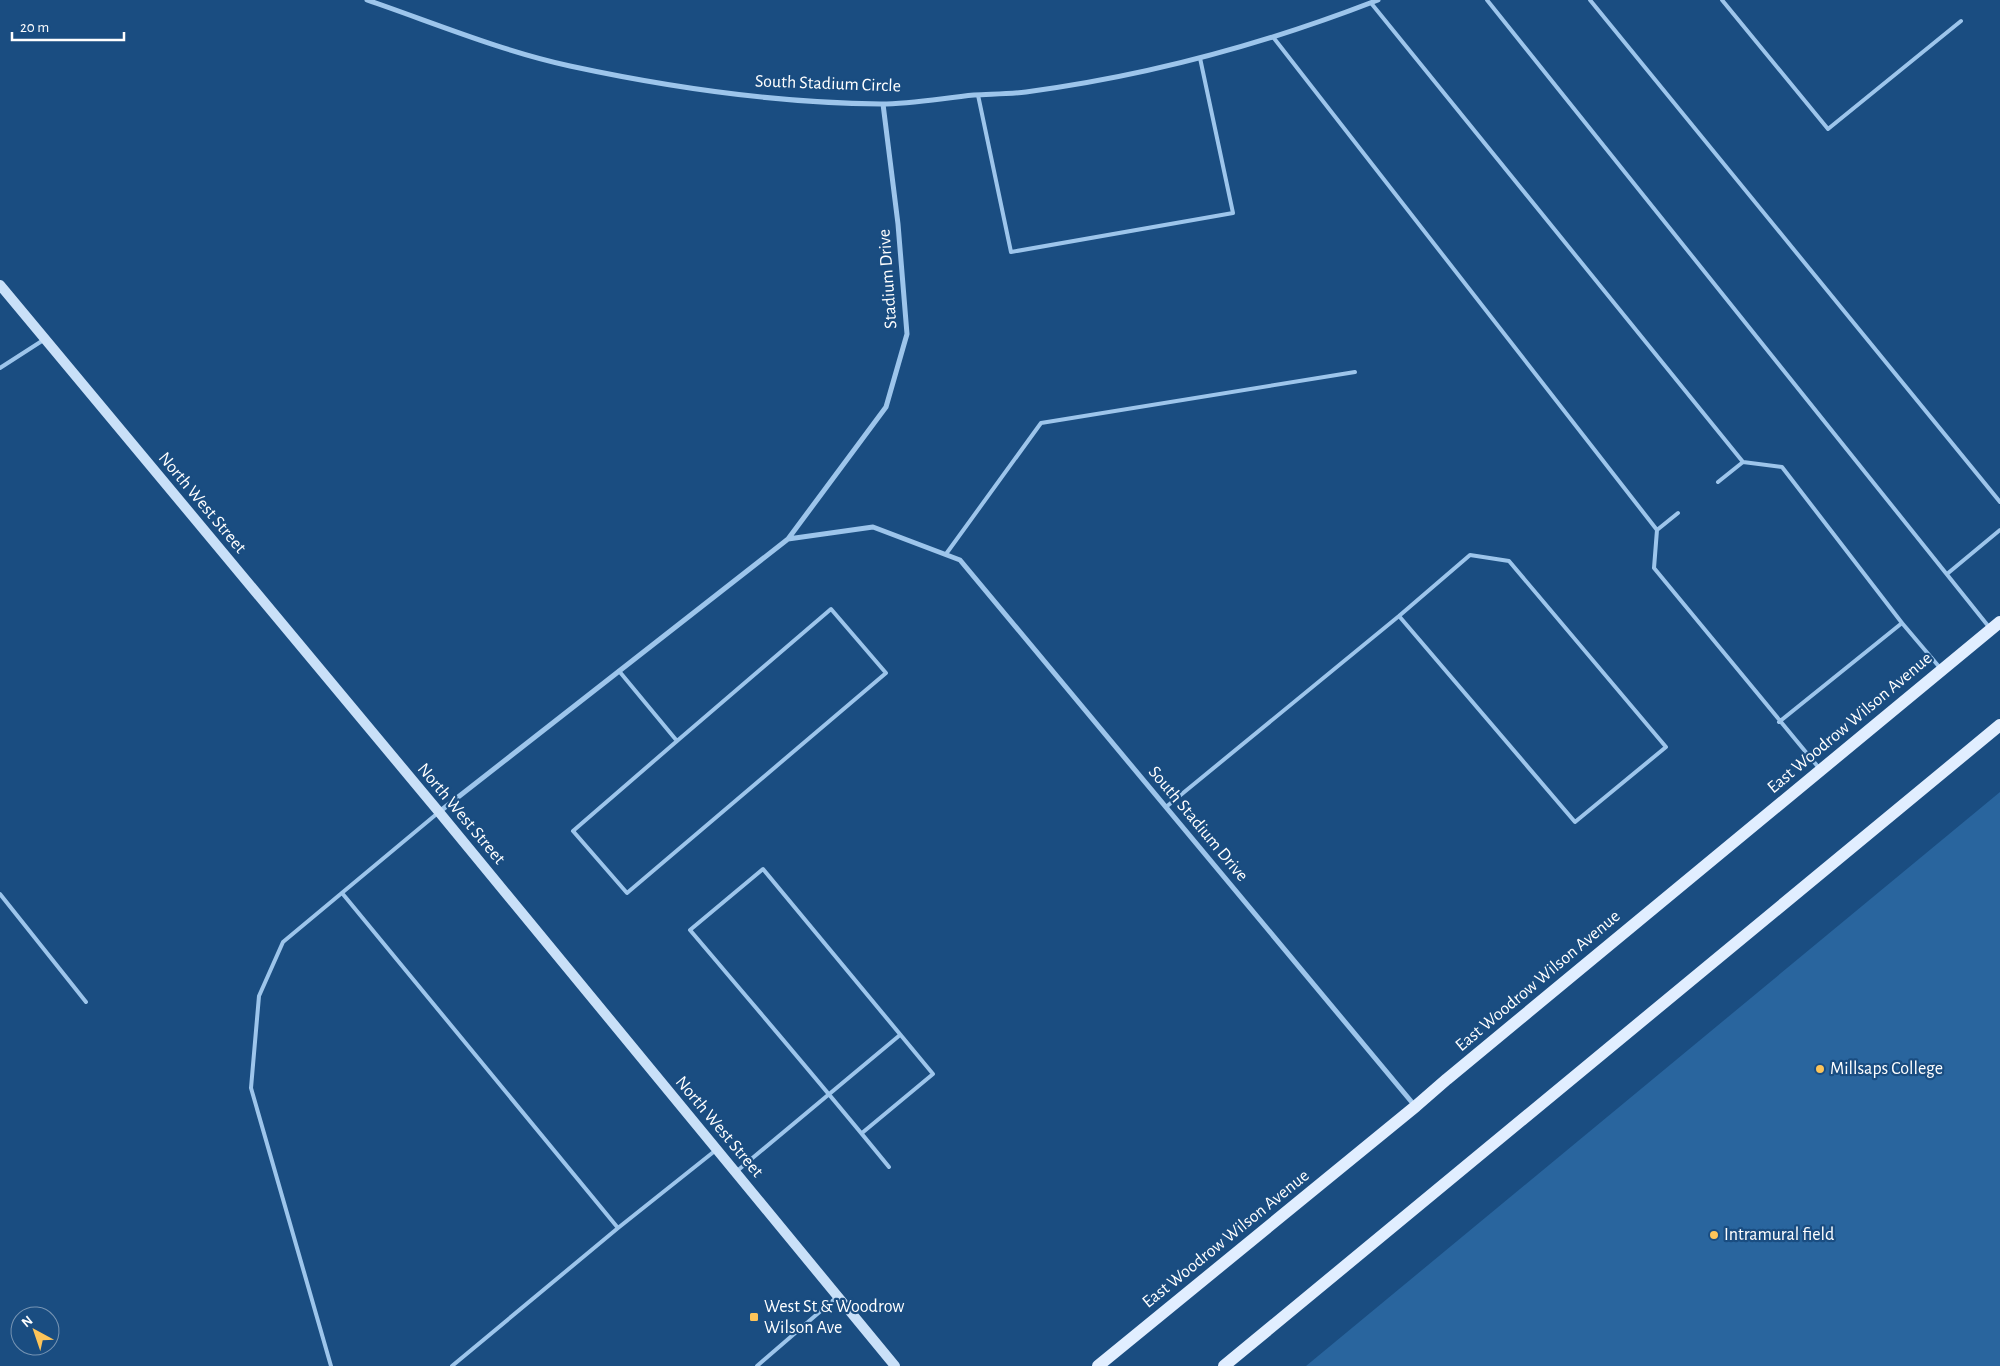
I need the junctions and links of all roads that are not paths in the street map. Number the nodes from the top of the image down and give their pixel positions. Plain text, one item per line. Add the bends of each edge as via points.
1 (367, 0) edge
2 (1378, 0) edge
3 (1488, 0) edge
4 (1590, 0) edge
5 (1722, 0) edge
6 (1371, 3) junction
7 (1961, 21) dead end
8 (1273, 37) junction
9 (1200, 58) junction
10 (978, 95) junction
11 (883, 104) junction
12 (0, 285) edge
13 (45, 339) junction
14 (0, 368) edge
15 (1355, 372) dead end
16 (1743, 462) junction
17 (1718, 482) dead end
18 (2000, 502) edge
19 (1678, 513) dead end
20 (1657, 530) junction
21 (2000, 530) edge
22 (788, 539) junction
23 (946, 554) junction
24 (1947, 574) junction
25 (1399, 616) junction
26 (1902, 623) junction
27 (1995, 626) edge
28 (1942, 670) junction
29 (619, 671) junction
30 (1779, 722) junction
31 (2000, 725) edge
32 (677, 740) junction
33 (1820, 770) junction
34 (1166, 808) junction
35 (439, 812) junction
36 (342, 893) junction
37 (0, 894) edge
38 (86, 1002) dead end
39 (900, 1035) junction
40 (830, 1093) junction
41 (1416, 1106) junction
42 (862, 1133) junction
43 (716, 1150) junction
44 (890, 1166) dead end
45 (735, 1172) junction
46 (618, 1228) junction
47 (837, 1296) junction
48 (330, 1366) edge
49 (452, 1366) edge
50 (757, 1366) edge
51 (895, 1366) edge
52 (1098, 1366) edge
53 (1224, 1366) edge

1 - 11 street, South Stadium Circle via 568,65 679,88
2 - 6 street, South Stadium Circle
3 - 24 lane
4 - 18 lane
5 - 7 lane via 1828,129
6 - 8 street, South Stadium Circle
6 - 16 lane
8 - 9 street, South Stadium Circle
8 - 20 lane
9 - 10 street, South Stadium Circle via 1134,74 1025,92
9 - 10 lane via 1233,213 1012,252
10 - 11 street, South Stadium Circle
11 - 22 street, Stadium Drive via 907,334 886,407
12 - 13 street, North West Street
13 - 14 lane
13 - 35 street, North West Street
15 - 23 lane via 1042,423
16 - 17 lane
16 - 26 lane via 1782,467
19 - 20 lane
20 - 30 lane via 1654,568
21 - 24 lane
22 - 23 street via 873,527
22 - 29 street
23 - 34 street, South Stadium Drive via 960,560
24 - 27 lane
25 - 25 lane via 1470,555 1509,560 1666,747 1575,822
25 - 34 lane
26 - 28 lane
26 - 30 lane
27 - 28 main road, East Woodrow Wilson Avenue
28 - 33 main road, East Woodrow Wilson Avenue
29 - 32 lane
29 - 35 street
30 - 33 lane
31 - 53 main road
32 - 32 lane via 574,831 627,893 886,673 831,609
33 - 41 main road, East Woodrow Wilson Avenue
34 - 41 street, South Stadium Drive
35 - 36 lane
35 - 43 street, North West Street
36 - 46 lane
36 - 48 lane via 284,942 259,996 251,1088
37 - 38 lane
39 - 40 lane
39 - 40 lane via 763,869 690,930
39 - 42 lane via 933,1074
40 - 42 lane
40 - 45 lane
41 - 52 main road, East Woodrow Wilson Avenue
42 - 44 lane
43 - 45 street, North West Street
43 - 46 lane
45 - 47 street, North West Street
46 - 49 lane
47 - 50 lane
47 - 51 street, North West Street

